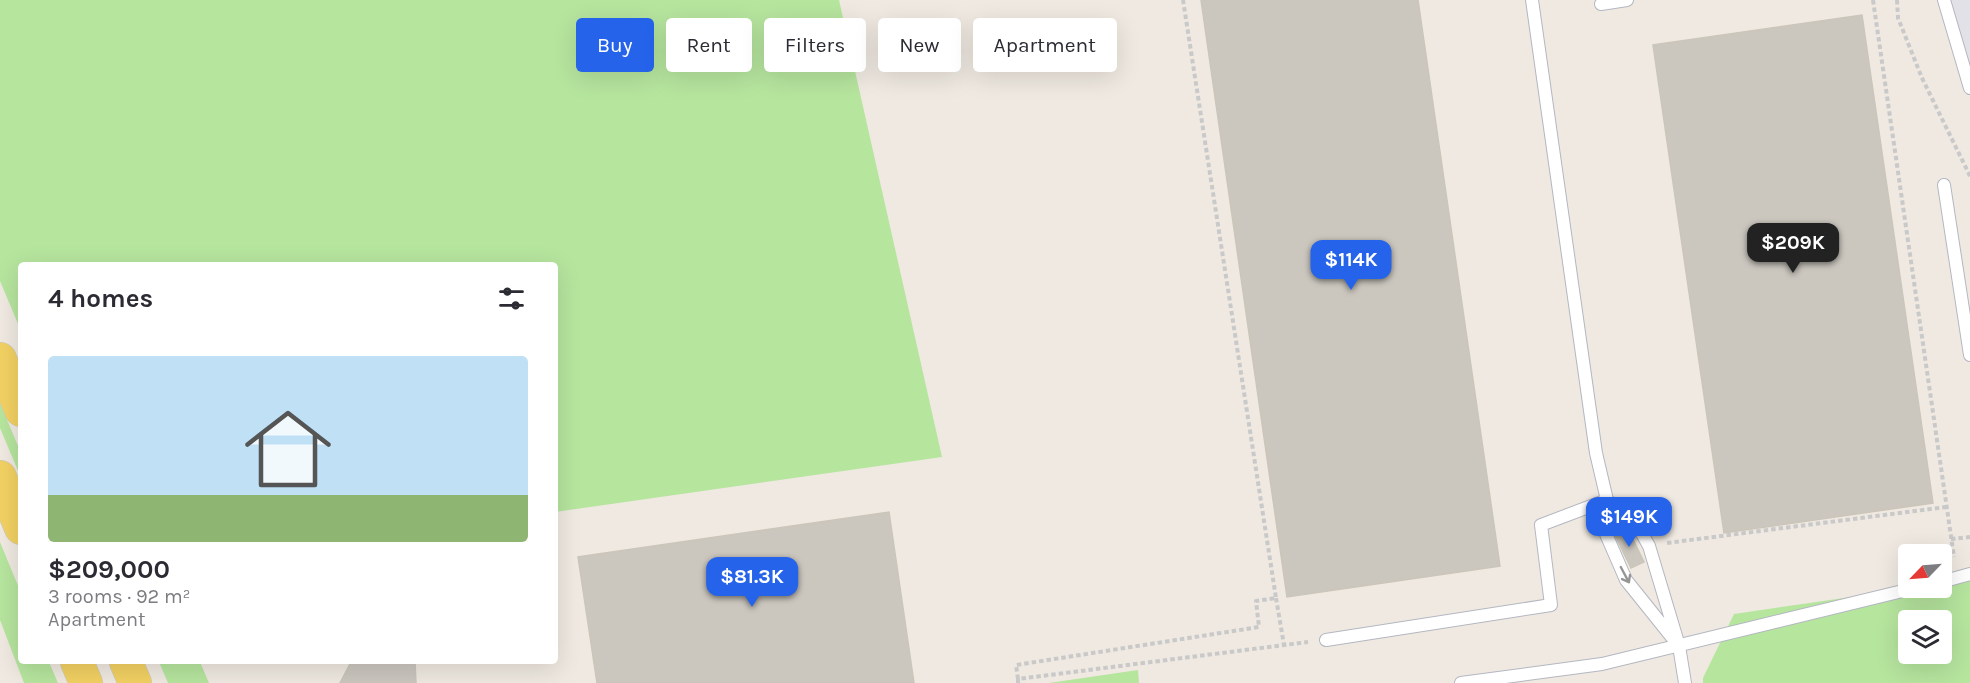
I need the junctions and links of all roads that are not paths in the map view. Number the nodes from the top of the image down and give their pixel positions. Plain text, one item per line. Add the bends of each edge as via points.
1 (1532, 0) edge
2 (1627, 0) edge
3 (1944, 0) edge
4 (1601, 4) dead end
5 (1970, 88) edge
6 (1944, 186) dead end
7 (1970, 355) edge
8 (0, 359) edge
9 (18, 403) edge
10 (0, 477) edge
11 (1607, 500) junction
12 (18, 521) edge
13 (1970, 574) edge
14 (1952, 579) edge
15 (1898, 592) edge
16 (1326, 640) road end
17 (1679, 646) junction
18 (78, 664) edge
19 (127, 664) edge
20 (86, 683) edge
21 (135, 683) edge
22 (1461, 683) edge
23 (1685, 683) edge

1 - 11 lane via 1596,453
2 - 4 lane
3 - 5 lane
6 - 7 lane
8 - 9 main road
10 - 12 main road
11 - 16 lane via 1540,525 1551,605
11 - 17 lane via 1635,521 1649,546
11 -> 17 lane via 1606,534 1626,580
13 - 14 lane
15 - 17 lane
17 - 22 lane via 1602,664
17 - 23 lane
18 - 20 main road
19 - 21 main road

